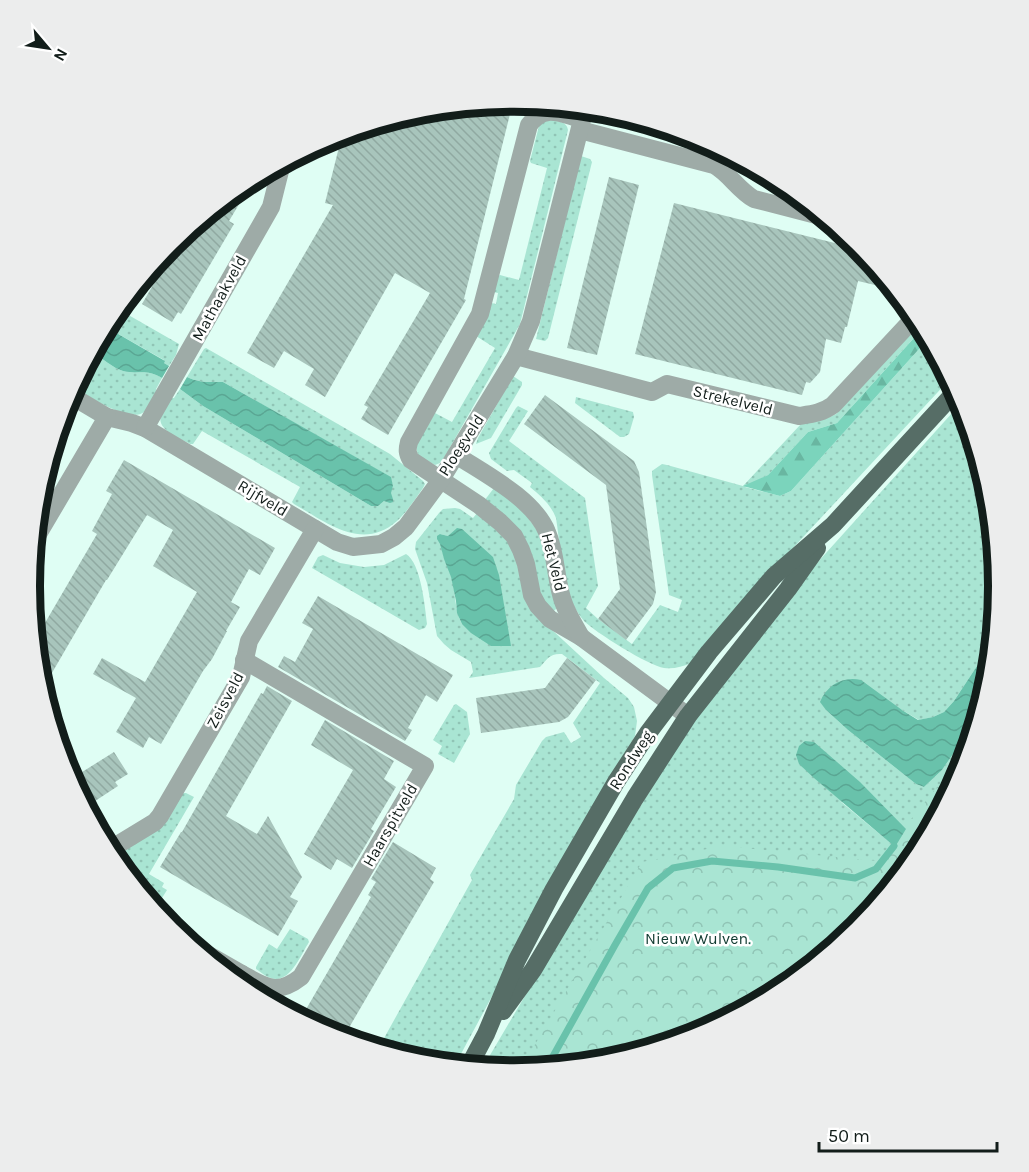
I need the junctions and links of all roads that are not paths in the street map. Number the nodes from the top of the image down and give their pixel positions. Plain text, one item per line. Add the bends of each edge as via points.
1 (544, 113) edge
2 (565, 115) edge
3 (582, 119) edge
4 (279, 175) edge
5 (805, 212) edge
6 (909, 323) edge
7 (516, 356) junction
8 (949, 398) edge
9 (79, 400) edge
10 (107, 417) junction
11 (145, 428) junction
12 (456, 455) junction
13 (440, 481) junction
14 (45, 522) edge
15 (833, 525) junction
16 (315, 529) junction
17 (581, 637) junction
18 (244, 660) junction
19 (670, 703) junction
20 (688, 716) junction
21 (117, 845) edge
22 (257, 984) edge
23 (486, 1034) junction
24 (473, 1058) edge

1 - 13 street, Ploegveld via 529,125 480,314 407,449 411,460
2 - 3 street, Ploegveld
3 - 5 street via 714,165 745,194
3 - 7 street, Ploegveld via 531,321
4 - 11 street, Mathaakveld via 271,207
6 - 7 street, Strekelveld via 833,405 824,412 799,416 667,384 652,392
7 - 12 street, Ploegveld
8 - 15 main road, Rondweg
9 - 10 street, Rijfveld
10 - 11 street, Rijfveld
10 - 14 street
11 - 16 street, Rijfveld
12 - 13 street, Ploegveld
12 - 17 street, Het Veld via 523,500 542,520 554,552 564,604
13 - 16 street, Rijfveld via 406,527 381,544 353,547
13 - 17 street, Het Veld via 479,505 514,536 538,606 550,619
15 - 19 main road, Rondweg via 774,576
15 - 20 main road, Rondweg
16 - 18 street, Zeisveld via 249,641
17 - 19 street, Het Veld
18 - 21 street, Zeisveld via 241,677 160,816
18 - 22 street, Haarspitveld via 425,766 301,977 284,988
19 - 20 street, Het Veld
19 - 23 main road, Rondweg via 616,782 554,889 517,960
20 - 23 main road, Rondweg via 533,970
23 - 24 main road, Rondweg

